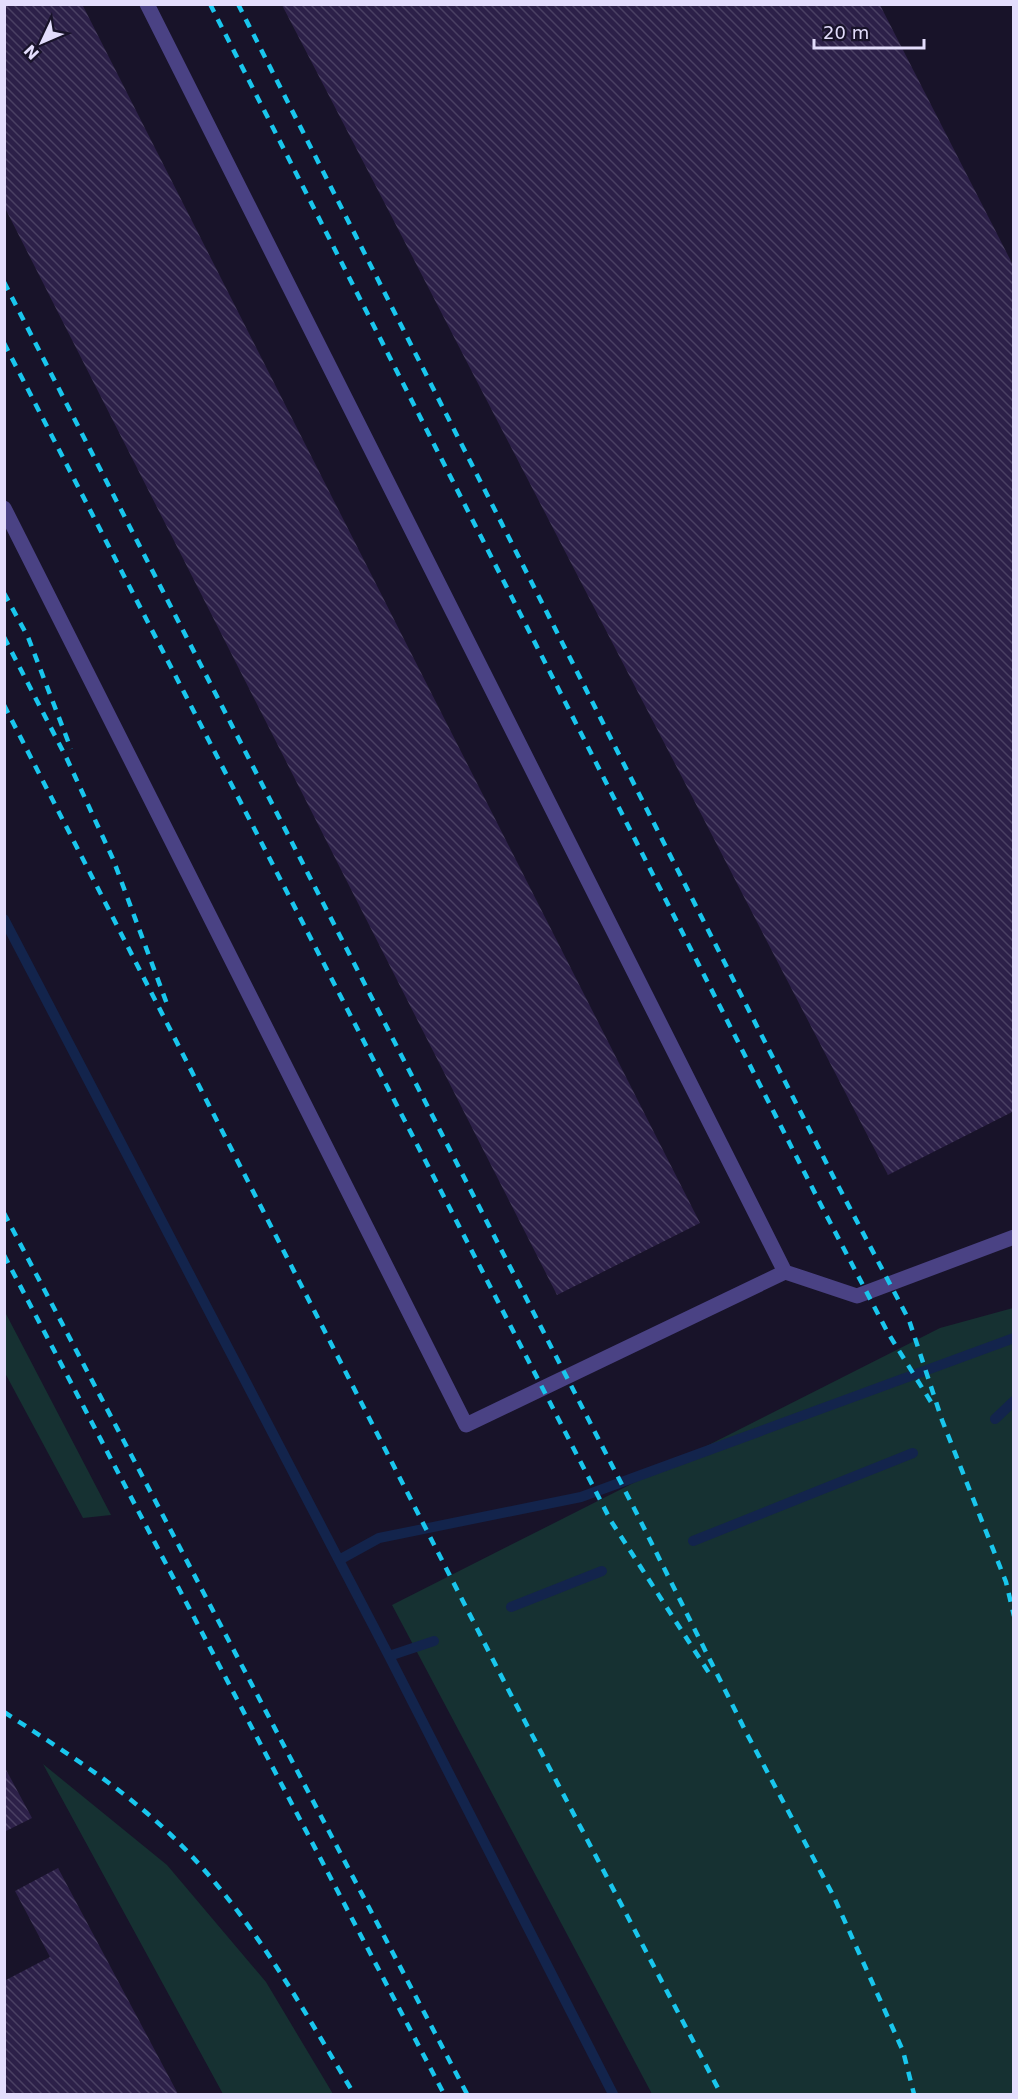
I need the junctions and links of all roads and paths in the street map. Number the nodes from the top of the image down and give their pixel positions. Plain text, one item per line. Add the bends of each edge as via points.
1 (147, 4) edge
2 (4, 507) edge
3 (1014, 1237) edge
4 (785, 1272) junction

1 - 4 lane
2 - 4 lane via 466,1425
3 - 4 lane via 856,1296

